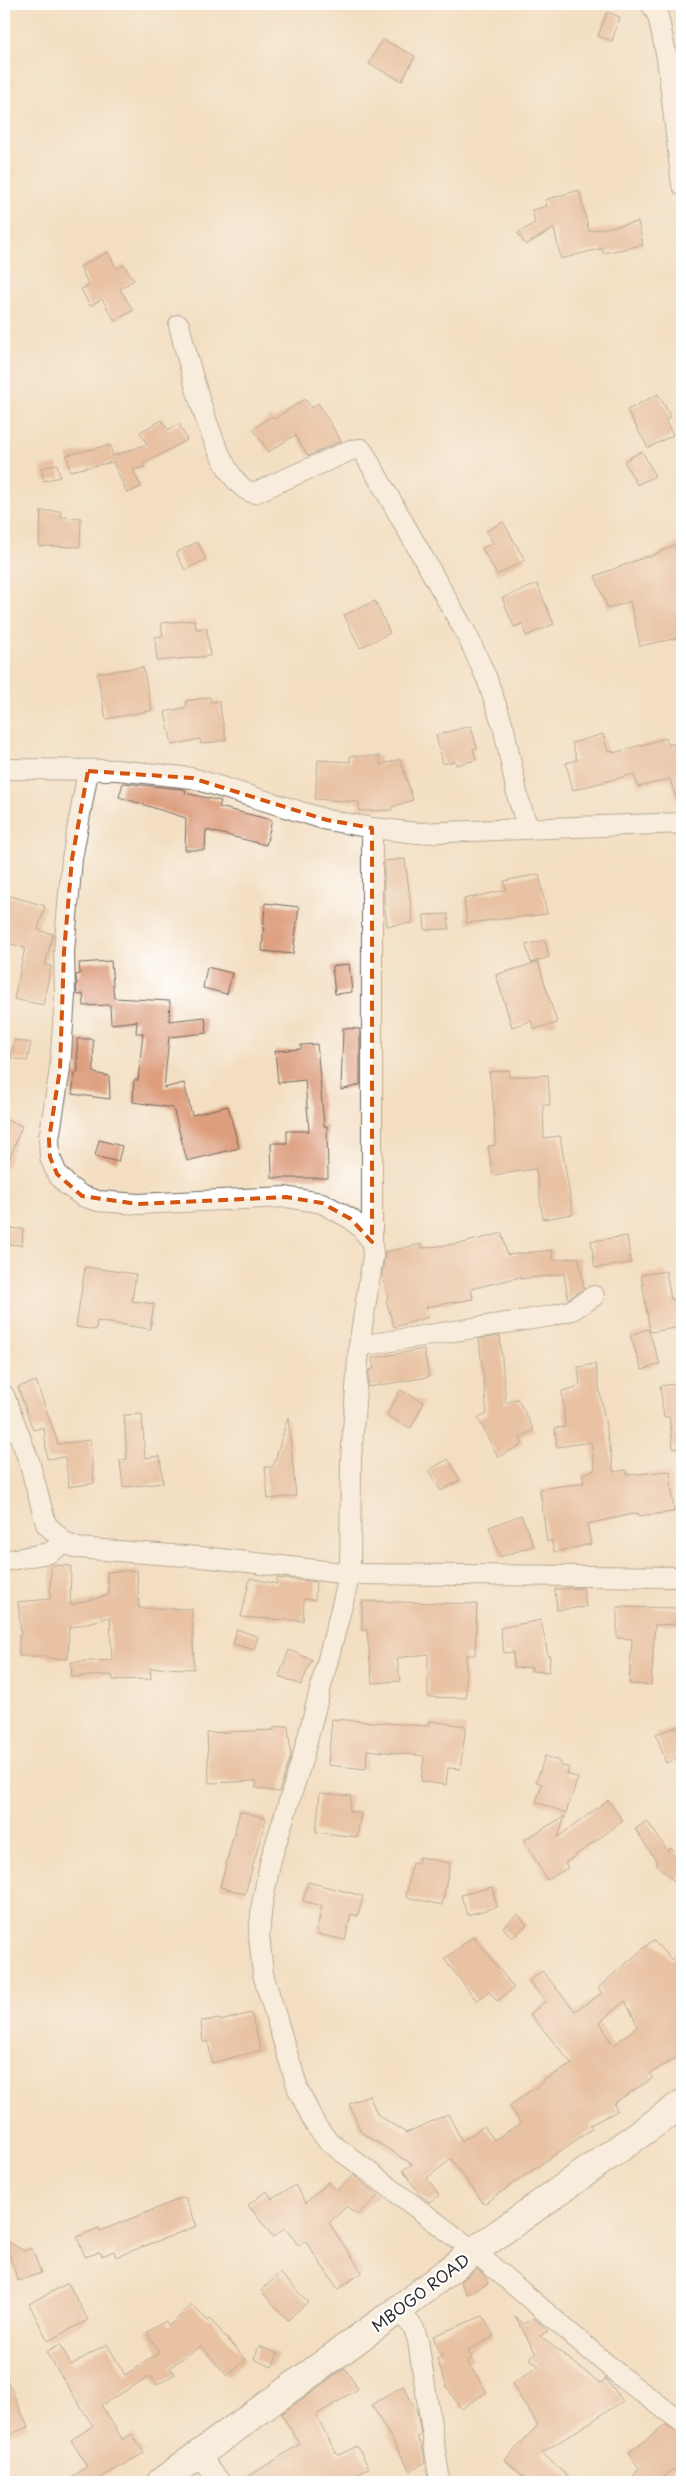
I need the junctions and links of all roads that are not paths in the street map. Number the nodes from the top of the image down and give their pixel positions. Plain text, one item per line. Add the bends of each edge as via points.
1 (651, 4) edge
2 (675, 57) edge
3 (682, 185) edge
4 (179, 325) dead end
5 (4, 770) edge
6 (88, 771) junction
7 (682, 823) edge
8 (372, 828) junction
9 (528, 828) junction
10 (372, 1242) junction
11 (594, 1296) dead end
12 (359, 1346) junction
13 (4, 1395) edge
14 (65, 1543) junction
15 (4, 1562) edge
16 (350, 1574) junction
17 (682, 1578) edge
18 (682, 2104) edge
19 (474, 2251) junction
20 (399, 2309) junction
21 (682, 2422) edge
22 (198, 2454) junction
23 (160, 2482) edge
24 (220, 2482) edge
25 (440, 2482) edge

1 - 2 street
2 - 3 street
4 - 9 street via 206,422 217,449 247,492 254,493 351,450 361,449 364,453 467,635 487,679 504,729 518,798
5 - 6 street
6 - 8 street via 117,770 192,778 327,820
6 - 10 street via 72,859 64,952 66,995 60,1069 49,1140 50,1157 57,1174 82,1196 98,1201 138,1204 286,1196 314,1201 351,1219
7 - 9 street
8 - 9 street via 418,833
8 - 10 street
10 - 12 street via 373,1256
11 - 12 street via 572,1310 551,1316
12 - 16 street via 351,1460
13 - 14 street via 29,1461 46,1524
14 - 15 street via 49,1553
14 - 16 street via 77,1548 212,1558
16 - 17 street
16 - 19 street via 302,1760 271,1859 260,1927 263,1974 298,2089 316,2126 342,2153
18 - 19 main road, MBOGO ROAD
19 - 20 main road, MBOGO ROAD
19 - 21 street via 624,2379
20 - 22 main road, MBOGO ROAD
20 - 25 street via 414,2329 418,2341
22 - 23 main road, MBOGO ROAD
22 - 24 street

